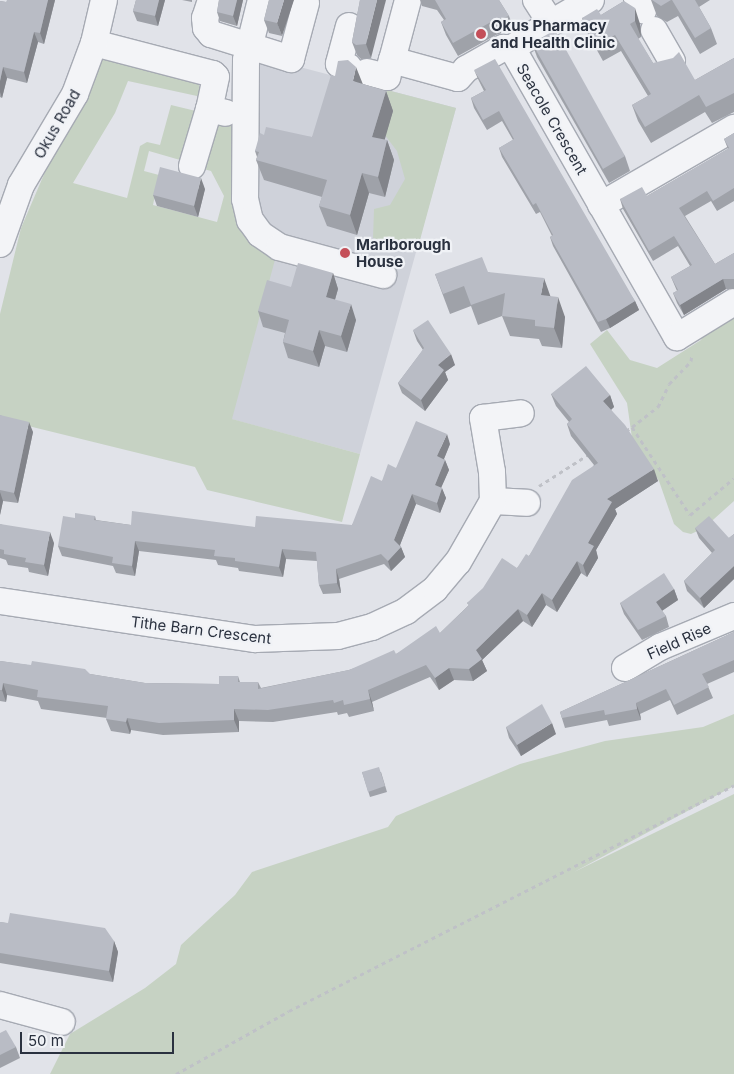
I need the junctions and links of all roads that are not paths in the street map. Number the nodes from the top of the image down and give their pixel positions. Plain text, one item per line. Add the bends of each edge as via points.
1 (104, 0) edge
2 (211, 0) edge
3 (261, 0) edge
4 (408, 0) edge
5 (536, 0) edge
6 (591, 0) edge
7 (306, 3) dead end
8 (645, 13) edge
9 (551, 23) junction
10 (349, 26) dead end
11 (94, 43) junction
12 (248, 48) junction
13 (512, 48) junction
14 (392, 60) junction
15 (673, 61) edge
16 (209, 109) junction
17 (246, 118) junction
18 (734, 128) edge
19 (192, 166) dead end
20 (601, 205) junction
21 (0, 244) edge
22 (382, 275) dead end
23 (734, 302) edge
24 (521, 413) dead end
25 (493, 501) junction
26 (528, 503) road end
27 (0, 601) edge
28 (734, 616) edge
29 (625, 668) dead end
30 (0, 1005) edge
31 (62, 1022) dead end

1 - 11 street, Okus Road
2 - 12 street via 205,18 206,28 211,34
3 - 12 street
4 - 14 street
5 - 9 street
6 - 9 street, Seacole Crescent
7 - 12 street via 291,59
8 - 15 street
9 - 13 street, Seacole Crescent
10 - 14 street via 339,64 387,78
11 - 16 street via 213,74 216,77
11 - 21 street, Okus Road via 75,94 11,206
12 - 17 street
13 - 14 street via 503,48 466,69 458,78
13 - 20 street, Seacole Crescent
16 - 17 street
16 - 19 street
17 - 22 street via 245,199 250,220 260,234 286,250
18 - 20 street
20 - 23 street, Seacole Crescent via 680,335
24 - 25 street via 483,418
25 - 26 street
25 - 27 street, Tithe Barn Crescent via 472,540 435,589 406,610 372,627 338,636 255,639
28 - 29 street, Field Rise via 660,647
30 - 31 street

